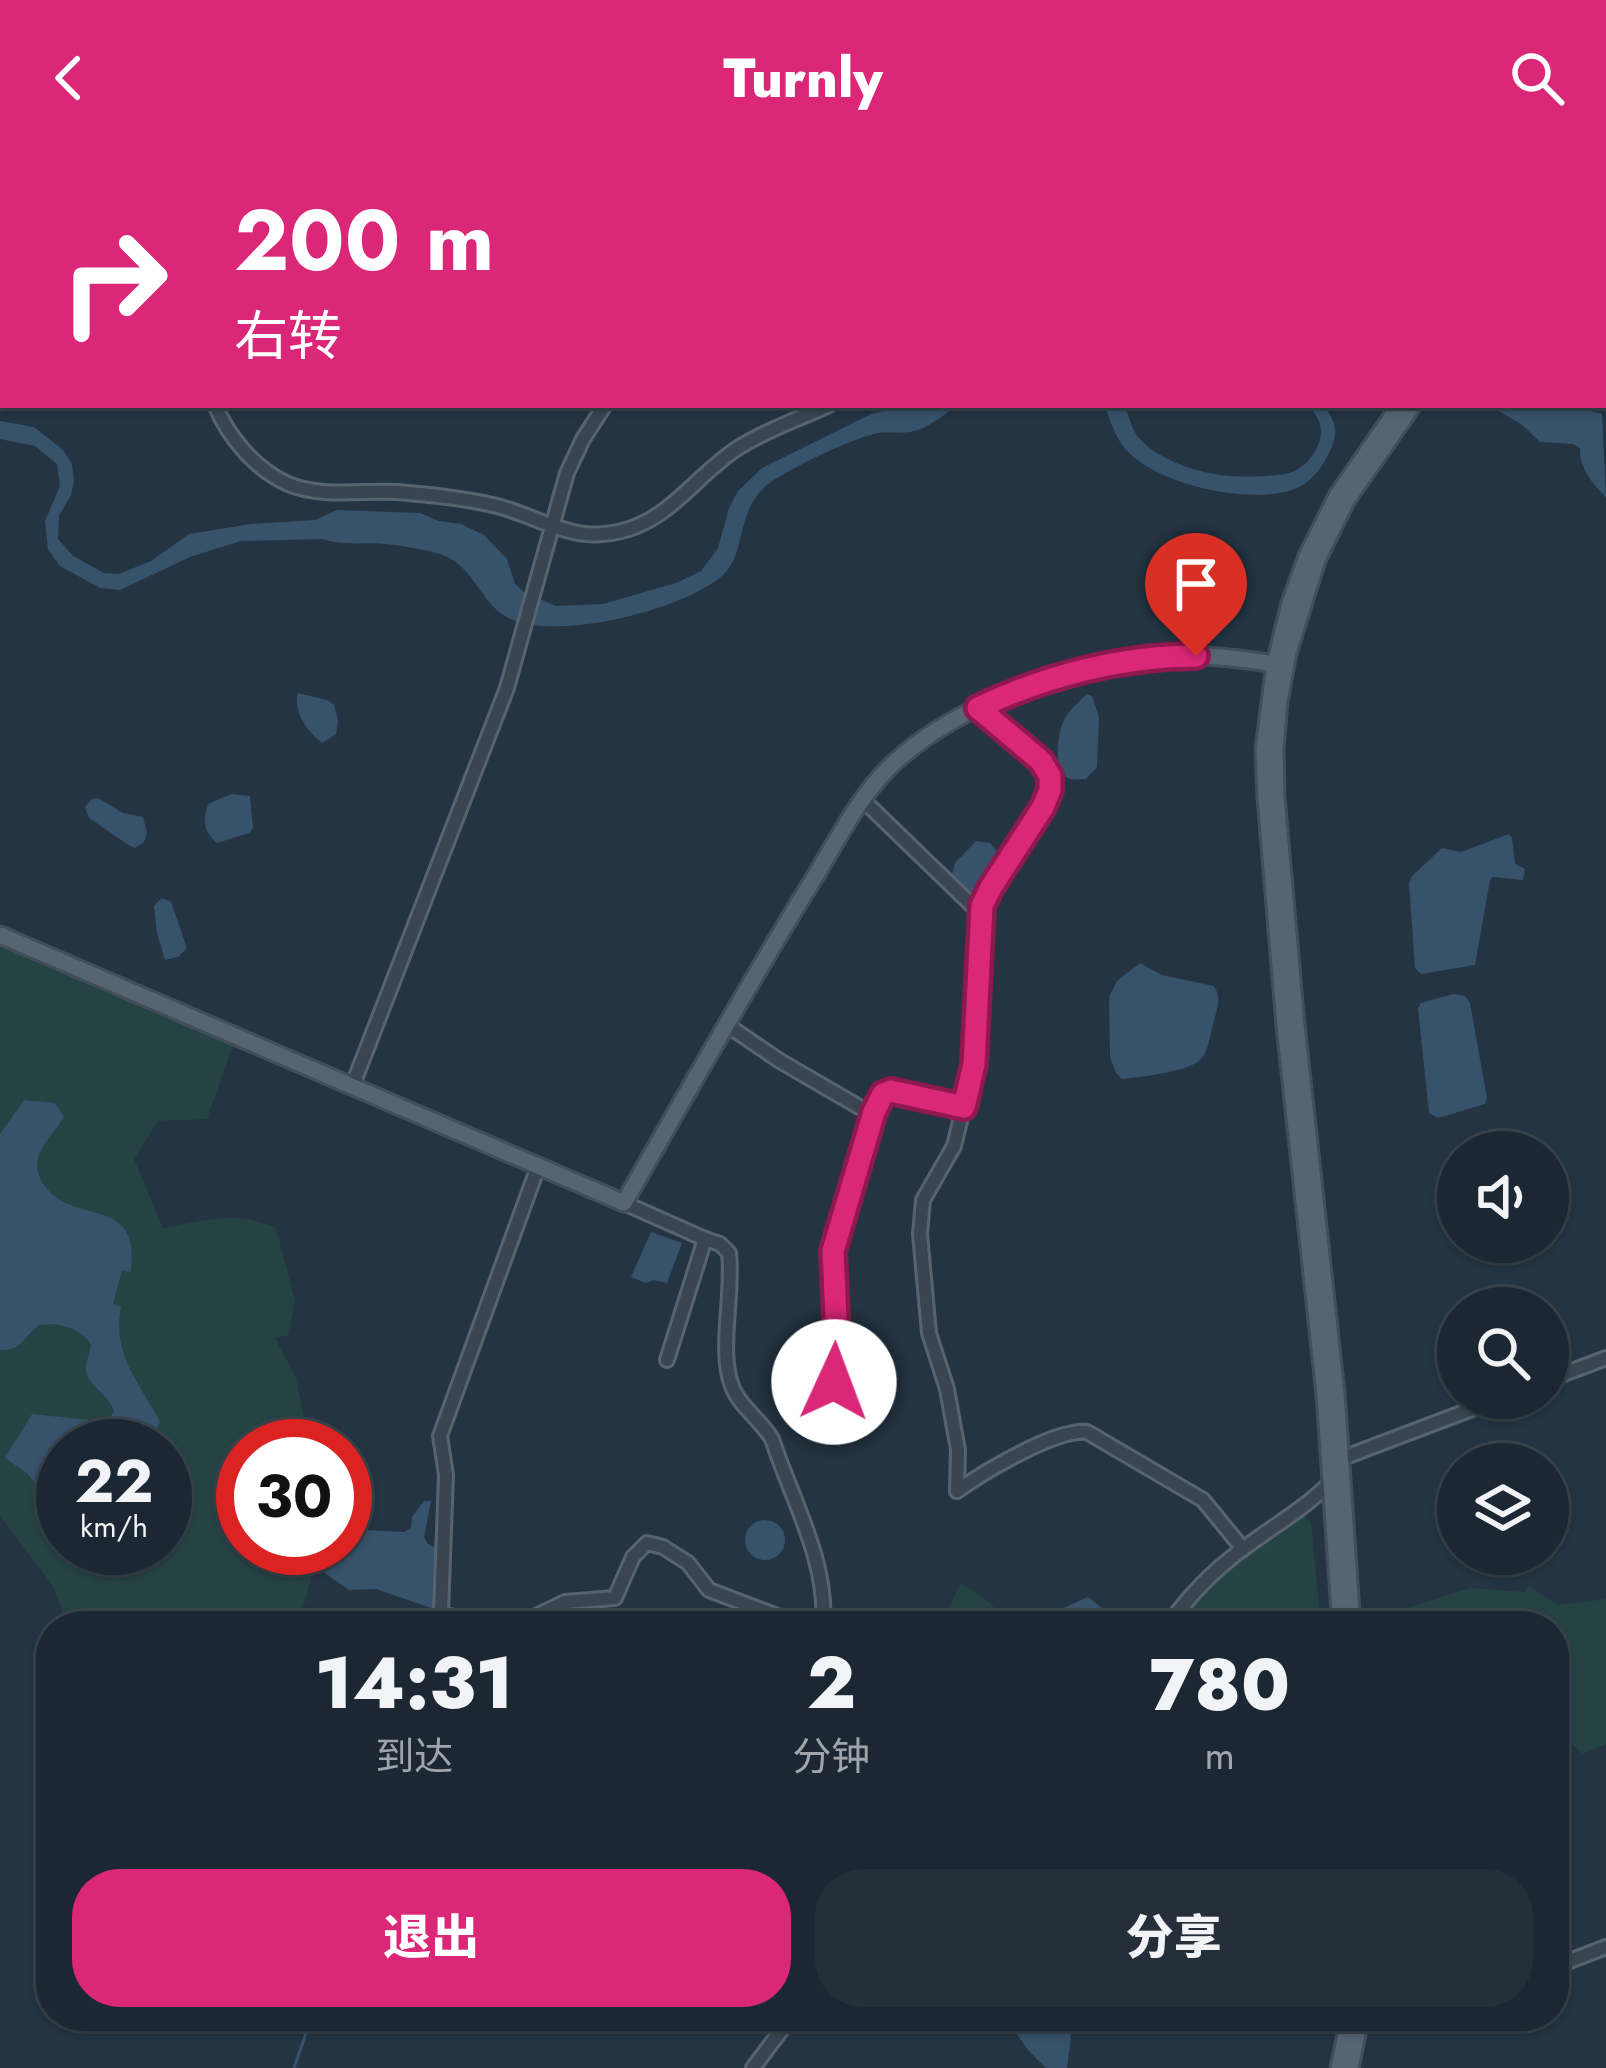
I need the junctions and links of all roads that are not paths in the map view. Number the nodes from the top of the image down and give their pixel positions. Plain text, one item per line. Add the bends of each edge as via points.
1 (217, 408) edge
2 (603, 408) edge
3 (823, 408) edge
4 (1398, 408) edge
5 (1411, 408) edge
6 (550, 527) junction
7 (1275, 664) junction
8 (978, 708) junction
9 (862, 800) junction
10 (982, 915) junction
11 (0, 935) edge
12 (727, 1024) junction
13 (352, 1087) junction
14 (964, 1107) junction
15 (873, 1114) junction
16 (538, 1167) junction
17 (624, 1203) junction
18 (705, 1239) junction
19 (1606, 1358) edge
20 (667, 1360) dead end
21 (1569, 1372) edge
22 (832, 1418) dead end
23 (1446, 1419) edge
24 (1340, 1459) junction
25 (1331, 1482) junction
26 (1243, 1549) junction
27 (440, 1611) edge
28 (546, 1611) edge
29 (765, 1611) edge
30 (824, 1611) edge
31 (1179, 1611) edge
32 (1340, 1611) edge
33 (1351, 1611) edge
34 (1606, 1947) edge
35 (1569, 1961) edge
36 (781, 2031) edge
37 (1347, 2031) edge
38 (1358, 2031) edge
39 (753, 2068) edge
40 (1339, 2068) edge
41 (1350, 2068) edge

1 - 6 street via 252,459 289,484 480,502
2 - 6 street via 574,457
3 - 6 street via 738,448 644,523 592,534
4 - 7 main road via 1317,533
5 - 24 main road via 1317,560 1276,725 1276,797
6 - 13 street via 497,715
7 - 8 main road via 1134,660
7 - 25 main road via 1265,798
8 - 9 main road via 908,751
8 - 10 street via 1050,776 1043,807
9 - 10 street
9 - 12 main road
10 - 14 street
11 - 13 main road
12 - 15 street
12 - 17 main road
13 - 16 main road
14 - 15 street via 891,1091
14 - 26 street via 949,1157 923,1199 920,1234 929,1334 958,1450 957,1491 1053,1438 1087,1432 1203,1500
15 - 22 street via 833,1251
16 - 17 main road
16 - 27 street via 440,1436
17 - 18 street
18 - 20 street
18 - 30 street via 729,1253 728,1374 772,1439 818,1565
19 - 21 street
23 - 24 street
24 - 33 main road
25 - 26 street
25 - 32 main road
26 - 31 street
28 - 29 street via 615,1598 633,1558 650,1543 688,1563 710,1590
34 - 35 street
36 - 39 street
37 - 40 main road
38 - 41 main road

